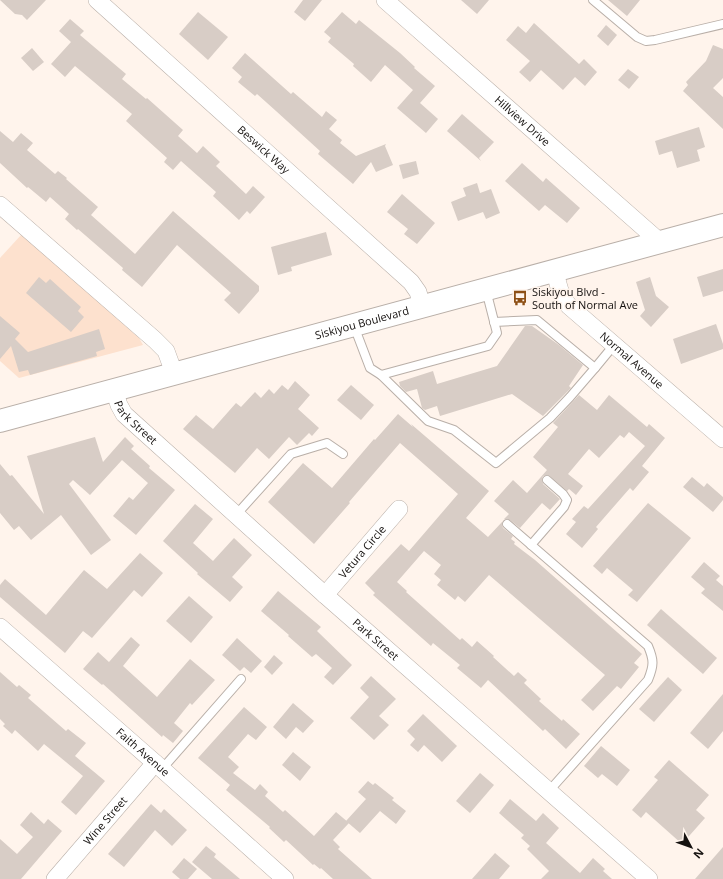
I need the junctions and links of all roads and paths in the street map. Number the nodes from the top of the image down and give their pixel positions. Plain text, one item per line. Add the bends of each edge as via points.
1 (97, 0) edge
2 (384, 0) edge
3 (593, 0) edge
4 (723, 24) edge
5 (0, 205) edge
6 (723, 225) edge
7 (660, 242) junction
8 (555, 271) junction
9 (486, 289) junction
10 (422, 306) junction
11 (494, 322) junction
12 (354, 326) junction
13 (614, 344) junction
14 (595, 368) junction
15 (174, 373) junction
16 (381, 375) junction
17 (114, 390) junction
18 (0, 421) edge
19 (723, 439) edge
20 (343, 454) dead end
21 (547, 480) dead end
22 (399, 509) dead end
23 (236, 515) junction
24 (507, 524) dead end
25 (531, 545) junction
26 (325, 595) junction
27 (0, 627) edge
28 (241, 679) dead end
29 (159, 766) junction
30 (549, 791) junction
31 (54, 879) edge
32 (285, 879) edge
33 (649, 879) edge

1 - 10 street, Beswick Way via 411,282 418,292
2 - 7 street, Hillview Drive
3 - 4 lane via 637,37 646,41
5 - 15 street via 155,340 166,352
6 - 7 main road, Siskiyou Boulevard
7 - 8 main road, Siskiyou Boulevard
8 - 9 main road, Siskiyou Boulevard
8 - 13 street, Normal Avenue via 564,300
9 - 10 main road, Siskiyou Boulevard
9 - 11 lane
10 - 12 main road, Siskiyou Boulevard
11 - 14 lane via 537,320
11 - 16 lane via 497,334 488,346
12 - 15 main road, Siskiyou Boulevard
12 - 16 lane via 370,368
13 - 14 lane
13 - 19 street, Normal Avenue
14 - 16 lane via 550,418 496,462 454,430 428,421
15 - 17 main road, Siskiyou Boulevard
17 - 18 main road, Siskiyou Boulevard
17 - 23 street, Park Street via 124,414
20 - 23 lane via 327,443 291,454
21 - 25 lane via 566,500 564,508
22 - 26 street, Vetura Circle
23 - 26 street, Park Street
24 - 25 lane
25 - 30 lane via 648,646 653,668 648,680
26 - 30 street, Park Street
27 - 29 street, Faith Avenue
28 - 29 lane
29 - 31 street, Wine Street
29 - 32 street, Faith Avenue
30 - 33 street, Park Street

